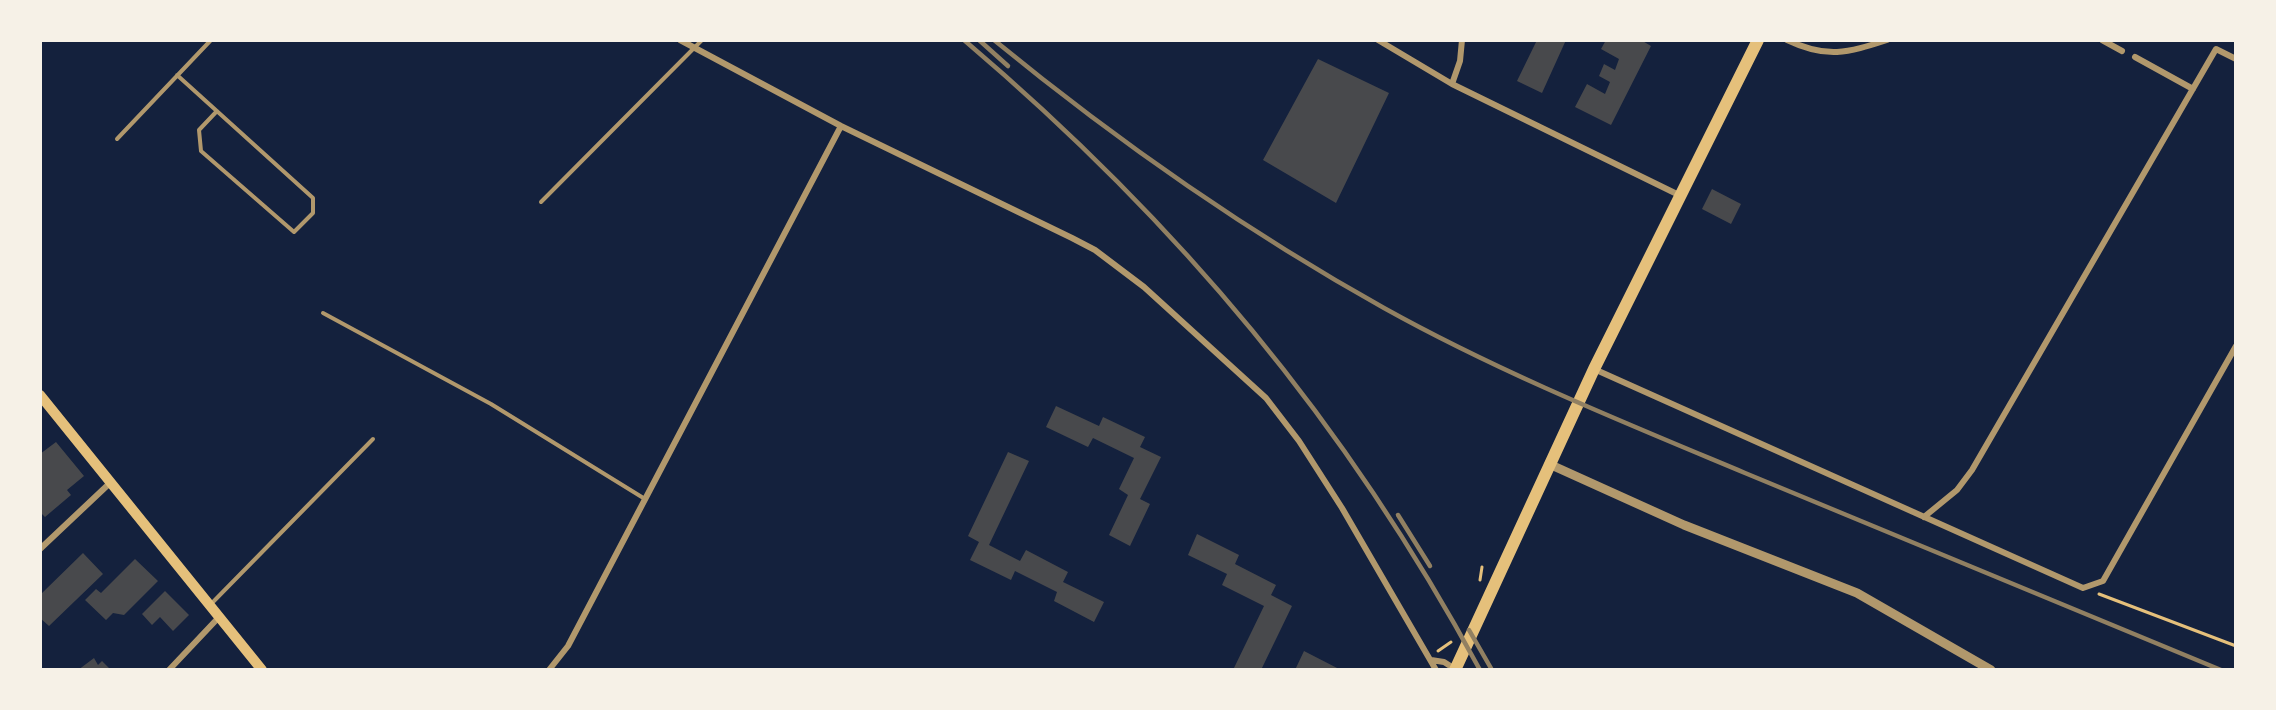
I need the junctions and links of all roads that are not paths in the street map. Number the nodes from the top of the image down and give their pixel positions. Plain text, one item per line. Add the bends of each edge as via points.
1 (211, 40) edge
2 (680, 40) edge
3 (702, 40) edge
4 (1462, 40) edge
5 (1758, 40) edge
6 (1787, 40) edge
7 (1887, 40) edge
8 (2102, 40) edge
9 (1379, 41) edge
10 (694, 49) junction
11 (2122, 51) dead end
12 (2135, 57) dead end
13 (2235, 59) edge
14 (177, 75) junction
15 (1452, 84) junction
16 (2193, 89) junction
17 (217, 111) junction
18 (841, 126) junction
19 (117, 139) dead end
20 (1682, 197) junction
21 (541, 202) dead end
22 (323, 313) dead end
23 (2235, 346) edge
24 (1594, 369) junction
25 (40, 395) edge
26 (374, 440) dead end
27 (1549, 464) junction
28 (111, 481) junction
29 (645, 499) junction
30 (1924, 517) junction
31 (40, 549) edge
32 (211, 604) junction
33 (220, 615) junction
34 (1431, 660) junction
35 (169, 669) edge
36 (262, 669) edge
37 (549, 669) edge
38 (1436, 669) edge
39 (1455, 669) edge
40 (1991, 669) edge

1 - 14 lane
2 - 10 street
3 - 10 lane
4 - 15 street
5 - 20 main road
6 - 7 street via 1802,48 1844,54
8 - 11 street
9 - 15 street
10 - 18 street
10 - 21 lane
12 - 16 street
13 - 16 street via 2216,49
14 - 17 lane
14 - 19 lane
15 - 20 street
16 - 30 street via 1972,470 1957,490
17 - 17 lane via 199,130 201,151 294,232 313,213 313,198
18 - 29 street
18 - 34 street via 1095,250 1198,334 1266,398 1299,441
20 - 24 main road
22 - 29 lane via 491,404
23 - 30 street via 2103,581 2083,588
24 - 27 main road
24 - 30 street
25 - 28 main road
26 - 32 lane
27 - 39 main road
27 - 40 street via 1684,525 1857,593
28 - 31 street
28 - 32 main road
29 - 37 street via 568,646
32 - 33 main road
33 - 35 street
33 - 36 main road
34 - 38 street
34 - 39 street

